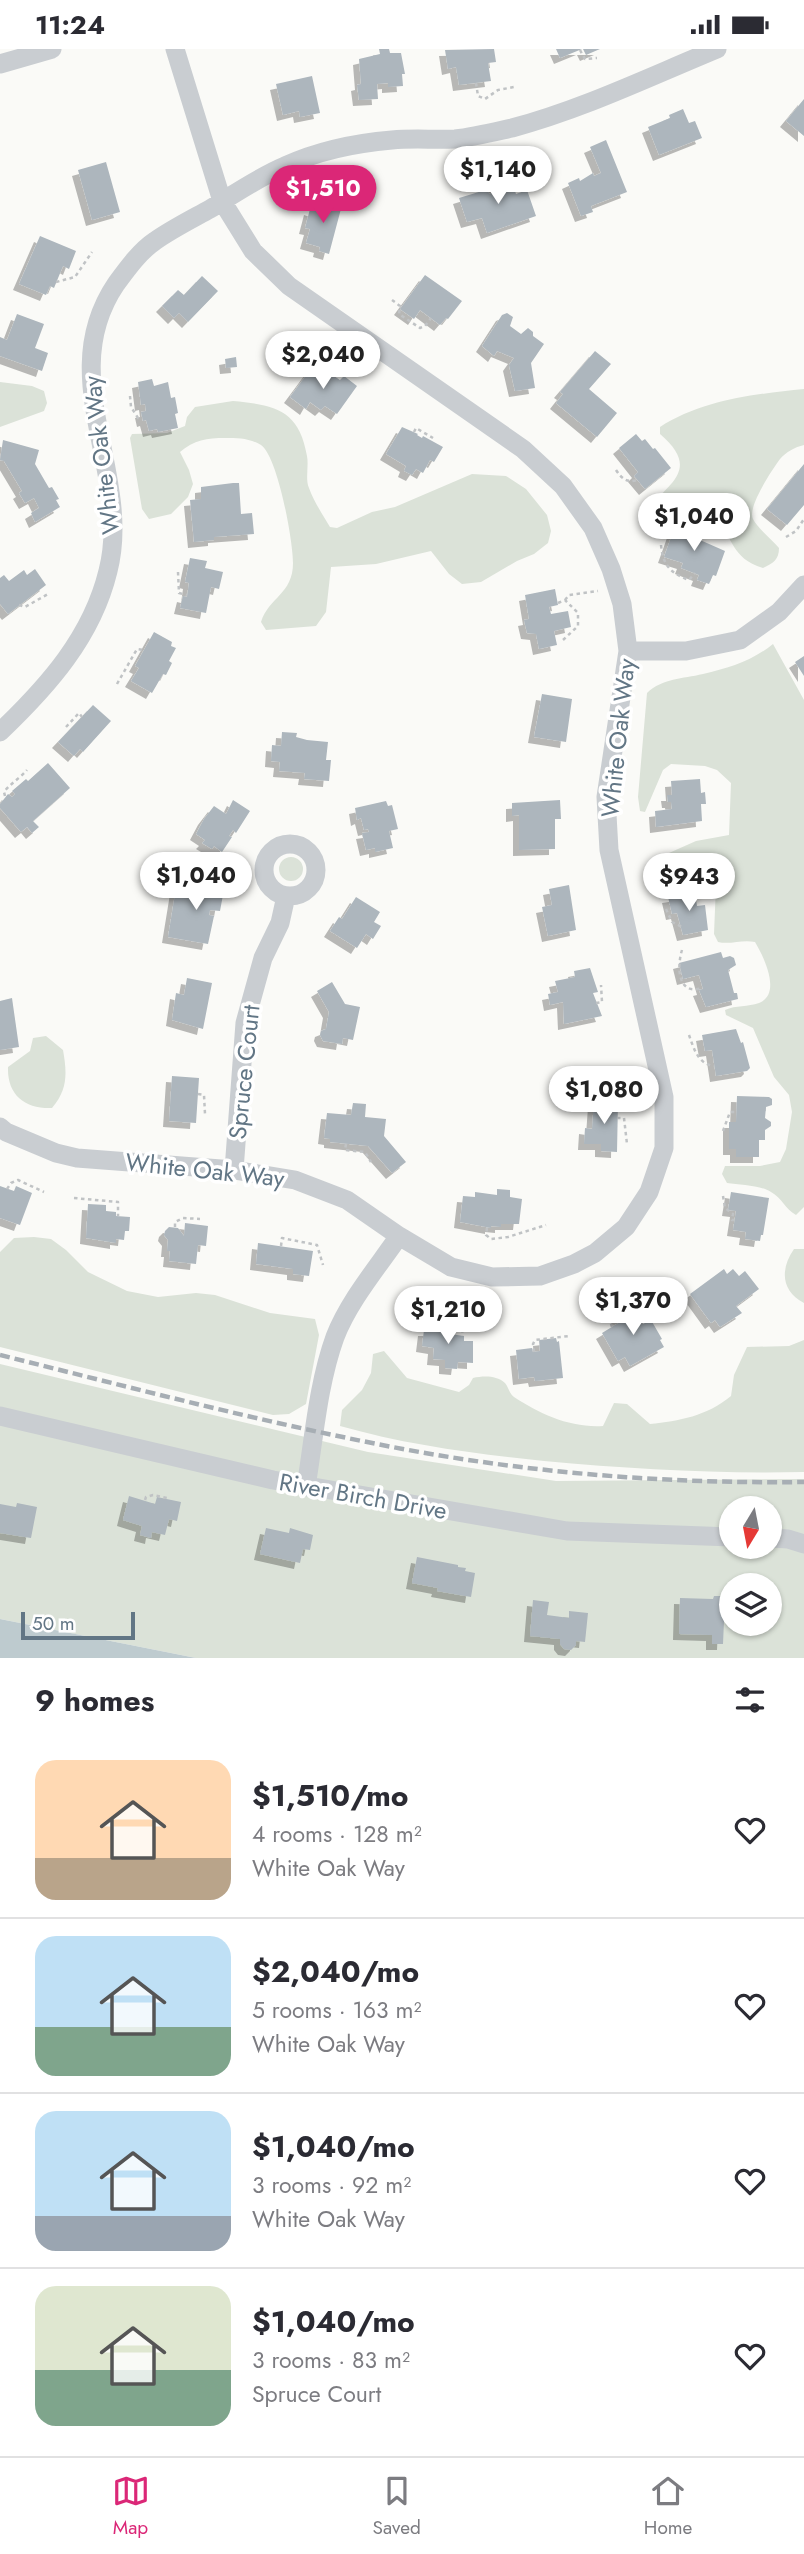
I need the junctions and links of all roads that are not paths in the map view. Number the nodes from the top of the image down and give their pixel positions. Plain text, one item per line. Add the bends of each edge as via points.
1 (52, 49) edge
2 (175, 49) edge
3 (717, 49) edge
4 (0, 64) edge
5 (222, 201) junction
6 (804, 585) edge
7 (628, 651) junction
8 (0, 732) edge
9 (286, 896) dead end
10 (0, 1127) edge
11 (234, 1170) junction
12 (399, 1236) junction
13 (0, 1416) edge
14 (306, 1487) junction
15 (719, 1537) edge
16 (782, 1539) edge
17 (804, 1543) edge

1 - 4 street
2 - 5 street, White Oak Way
3 - 5 street via 563,113 510,128 457,139 393,140 340,148 285,166
5 - 7 street, White Oak Way via 253,250 289,286 523,449 563,486 593,528 611,569 622,604
5 - 8 street, White Oak Way via 153,242 110,293 95,327 90,374 109,483 113,537 109,570 71,655
6 - 7 street via 779,612 740,640 686,651
7 - 12 street, White Oak Way via 606,797 608,837 664,1097 664,1148 657,1174 626,1227 595,1253 540,1276 492,1277 452,1267
9 - 11 street, Spruce Court via 245,1023
10 - 11 street, White Oak Way via 77,1158
11 - 12 street, White Oak Way via 295,1180 347,1200
12 - 14 street via 336,1335
13 - 14 street, River Birch Drive
14 - 15 street, River Birch Drive via 567,1531
16 - 17 street

